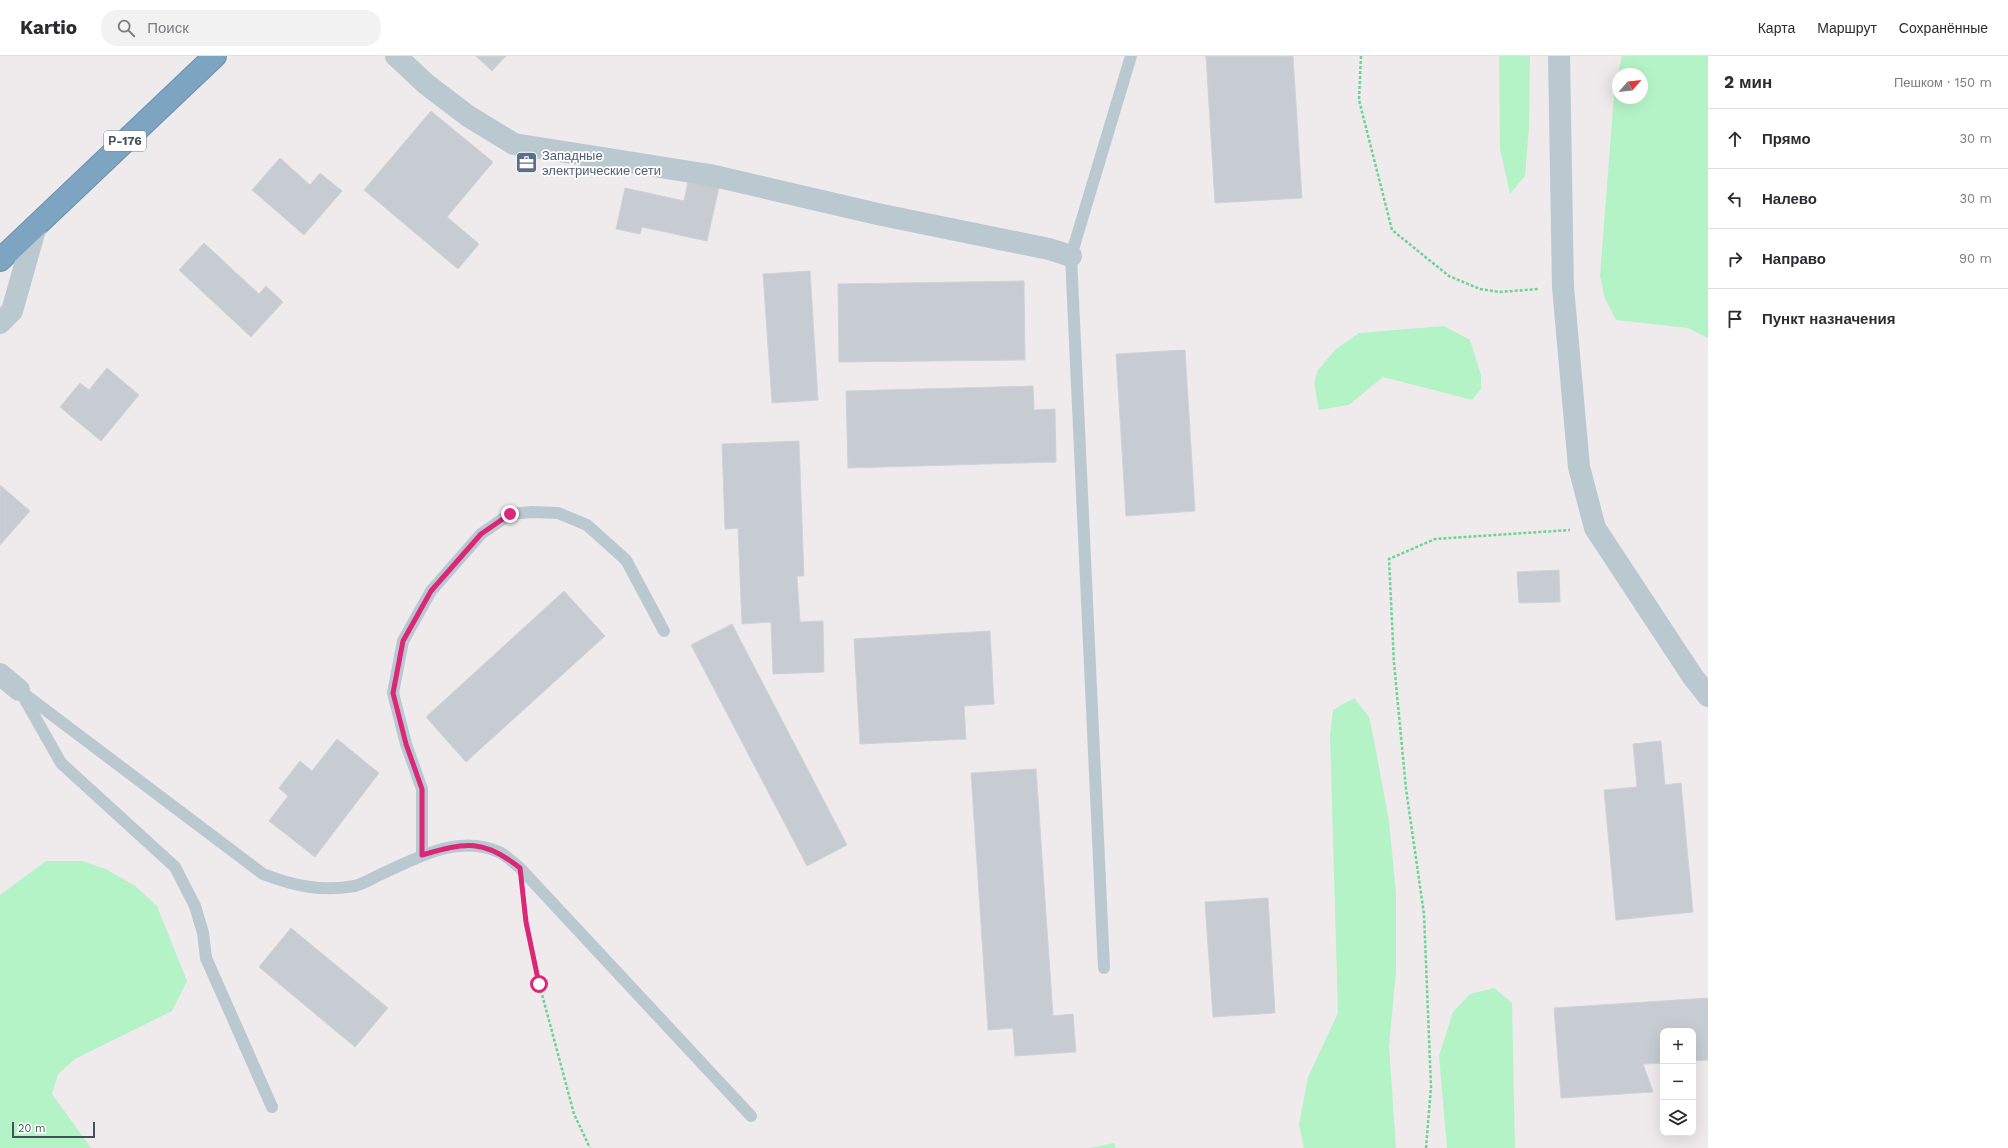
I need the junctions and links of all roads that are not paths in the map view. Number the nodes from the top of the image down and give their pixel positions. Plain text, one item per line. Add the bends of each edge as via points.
1 (215, 56) edge
2 (396, 56) edge
3 (1131, 56) edge
4 (1559, 56) edge
5 (36, 226) junction
6 (1071, 256) junction
7 (0, 260) edge
8 (0, 323) edge
9 (664, 631) dead end
10 (0, 674) edge
11 (20, 690) junction
12 (1708, 696) edge
13 (422, 855) junction
14 (1104, 968) dead end
15 (272, 1107) dead end
16 (751, 1116) dead end

1 - 5 highway, Р-176
2 - 6 street via 450,102 514,144 710,175 882,215 1049,249
3 - 6 lane
4 - 12 street via 1563,287 1579,467 1595,528
5 - 7 highway, Р-176
5 - 8 street via 12,311
6 - 14 lane
9 - 13 lane via 626,560 587,525 558,513 532,512 510,514 481,534 431,591 406,634 393,693 406,744 422,789
10 - 11 street
11 - 13 lane via 263,874 291,885 322,889 356,885
11 - 15 lane via 60,763 175,867 196,906 206,958
13 - 16 lane via 453,846 480,845 502,854 520,868

